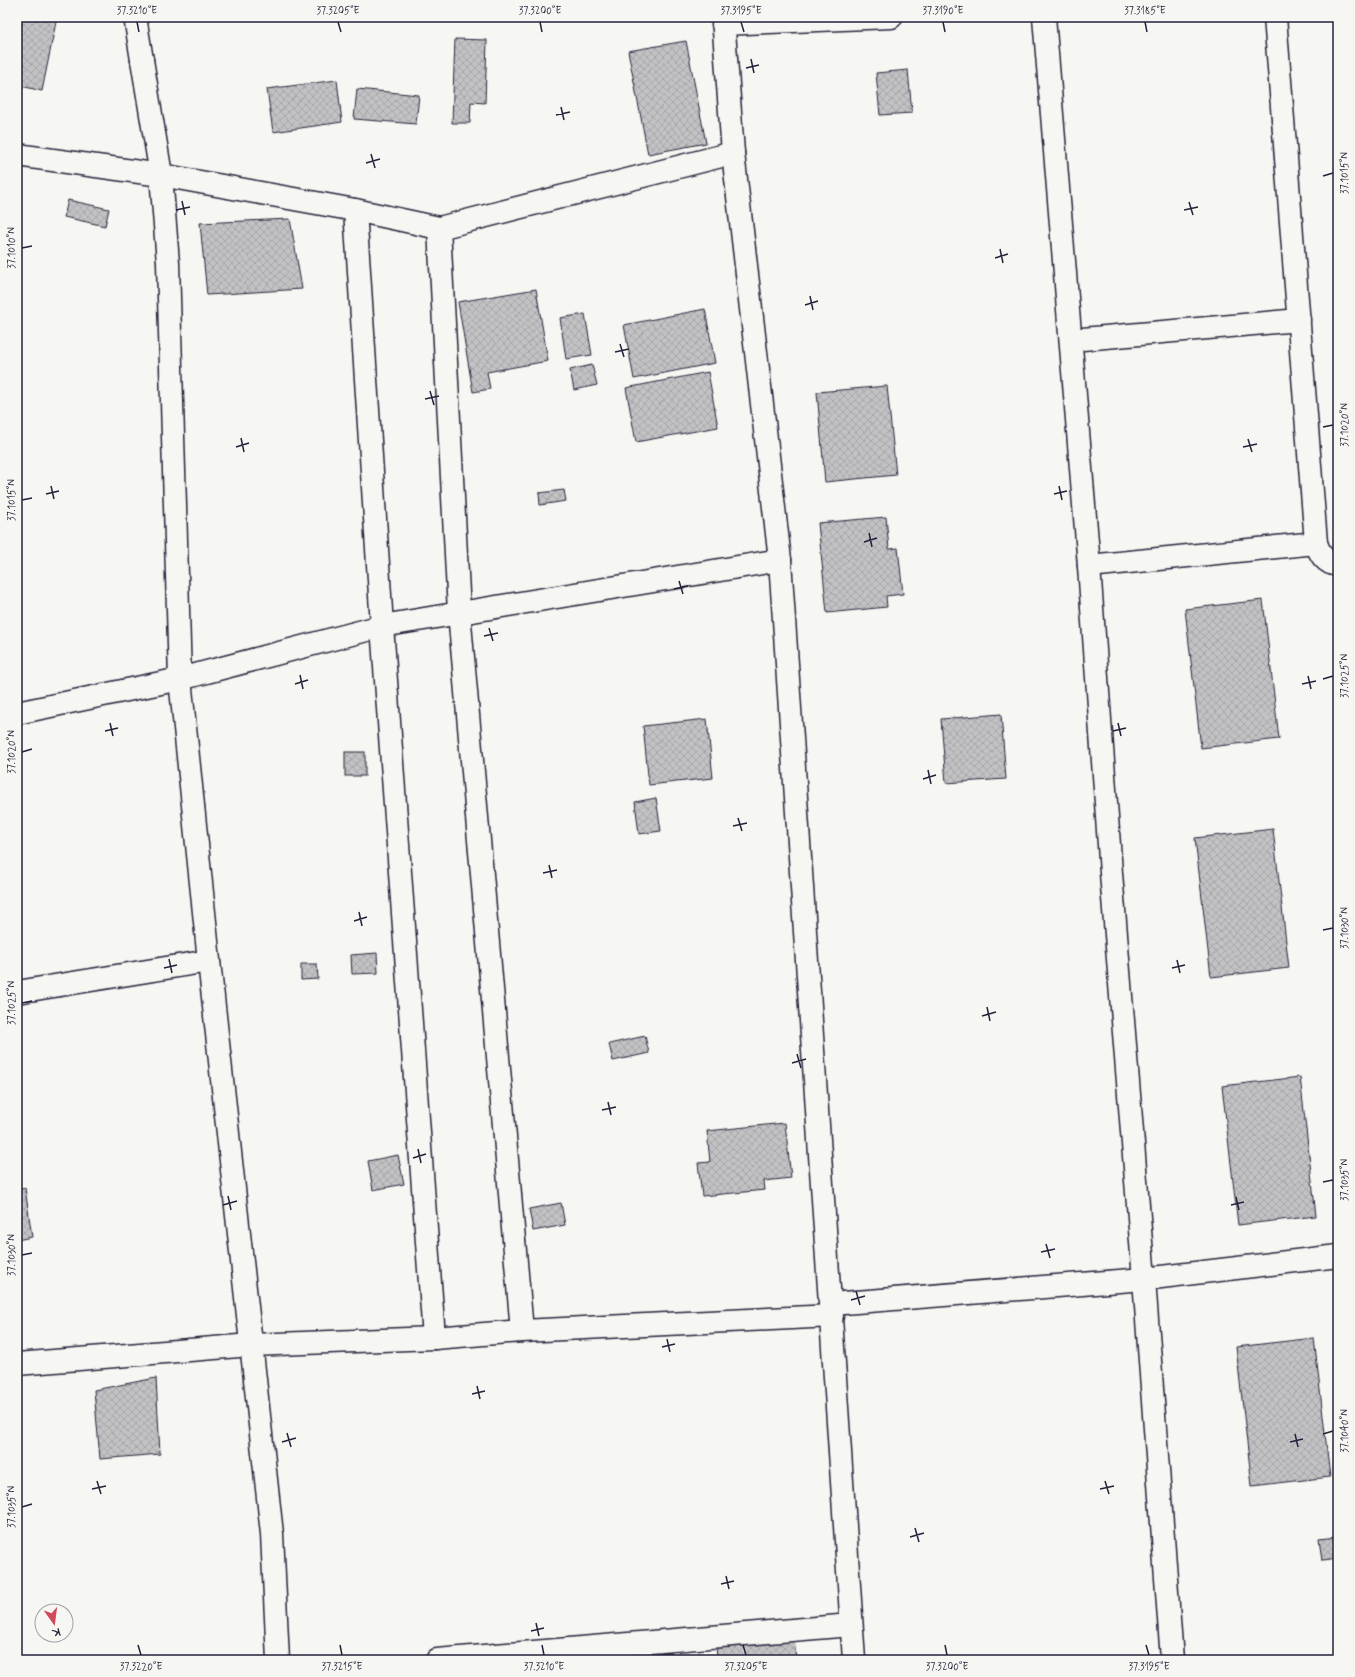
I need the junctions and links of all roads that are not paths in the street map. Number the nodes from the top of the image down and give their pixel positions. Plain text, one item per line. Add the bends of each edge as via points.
1 (135, 17) edge
2 (143, 17) edge
3 (891, 17) edge
4 (1044, 17) edge
5 (1276, 17) edge
6 (723, 21) edge
7 (142, 60) junction
8 (733, 153) junction
9 (17, 155) edge
10 (161, 175) junction
11 (355, 210) junction
12 (439, 228) junction
13 (1299, 320) junction
14 (1071, 340) junction
15 (1316, 543) junction
16 (780, 560) junction
17 (1338, 565) edge
18 (1089, 566) junction
19 (459, 612) junction
20 (382, 626) junction
21 (180, 679) junction
22 (17, 713) edge
23 (209, 961) junction
24 (17, 992) edge
25 (1338, 1256) edge
26 (1144, 1279) junction
27 (831, 1310) junction
28 (522, 1331) junction
29 (434, 1338) junction
30 (251, 1345) junction
31 (17, 1364) edge
32 (851, 1624) junction
33 (278, 1660) edge
34 (437, 1660) edge
35 (854, 1660) edge
36 (1172, 1660) edge

1 - 7 street
2 - 7 street
3 - 6 street
4 - 14 street
5 - 13 street
6 - 8 street
7 - 10 street
8 - 12 street
8 - 16 street
9 - 10 street
10 - 11 street
10 - 21 street via 168,263
11 - 12 street
11 - 20 street
12 - 19 street
13 - 14 street
13 - 15 street
14 - 18 street
15 - 17 street via 1321,555 1332,564
15 - 18 street
16 - 19 street
16 - 27 street
18 - 26 street via 1110,873
19 - 20 street
19 - 28 street
20 - 21 street
20 - 29 street
21 - 22 street
21 - 23 street
23 - 24 street
23 - 30 street
25 - 26 street
26 - 27 street
26 - 36 street
27 - 28 street
27 - 32 street
28 - 29 street
29 - 30 street
30 - 31 street
30 - 33 street via 272,1534
32 - 34 street
32 - 35 street

